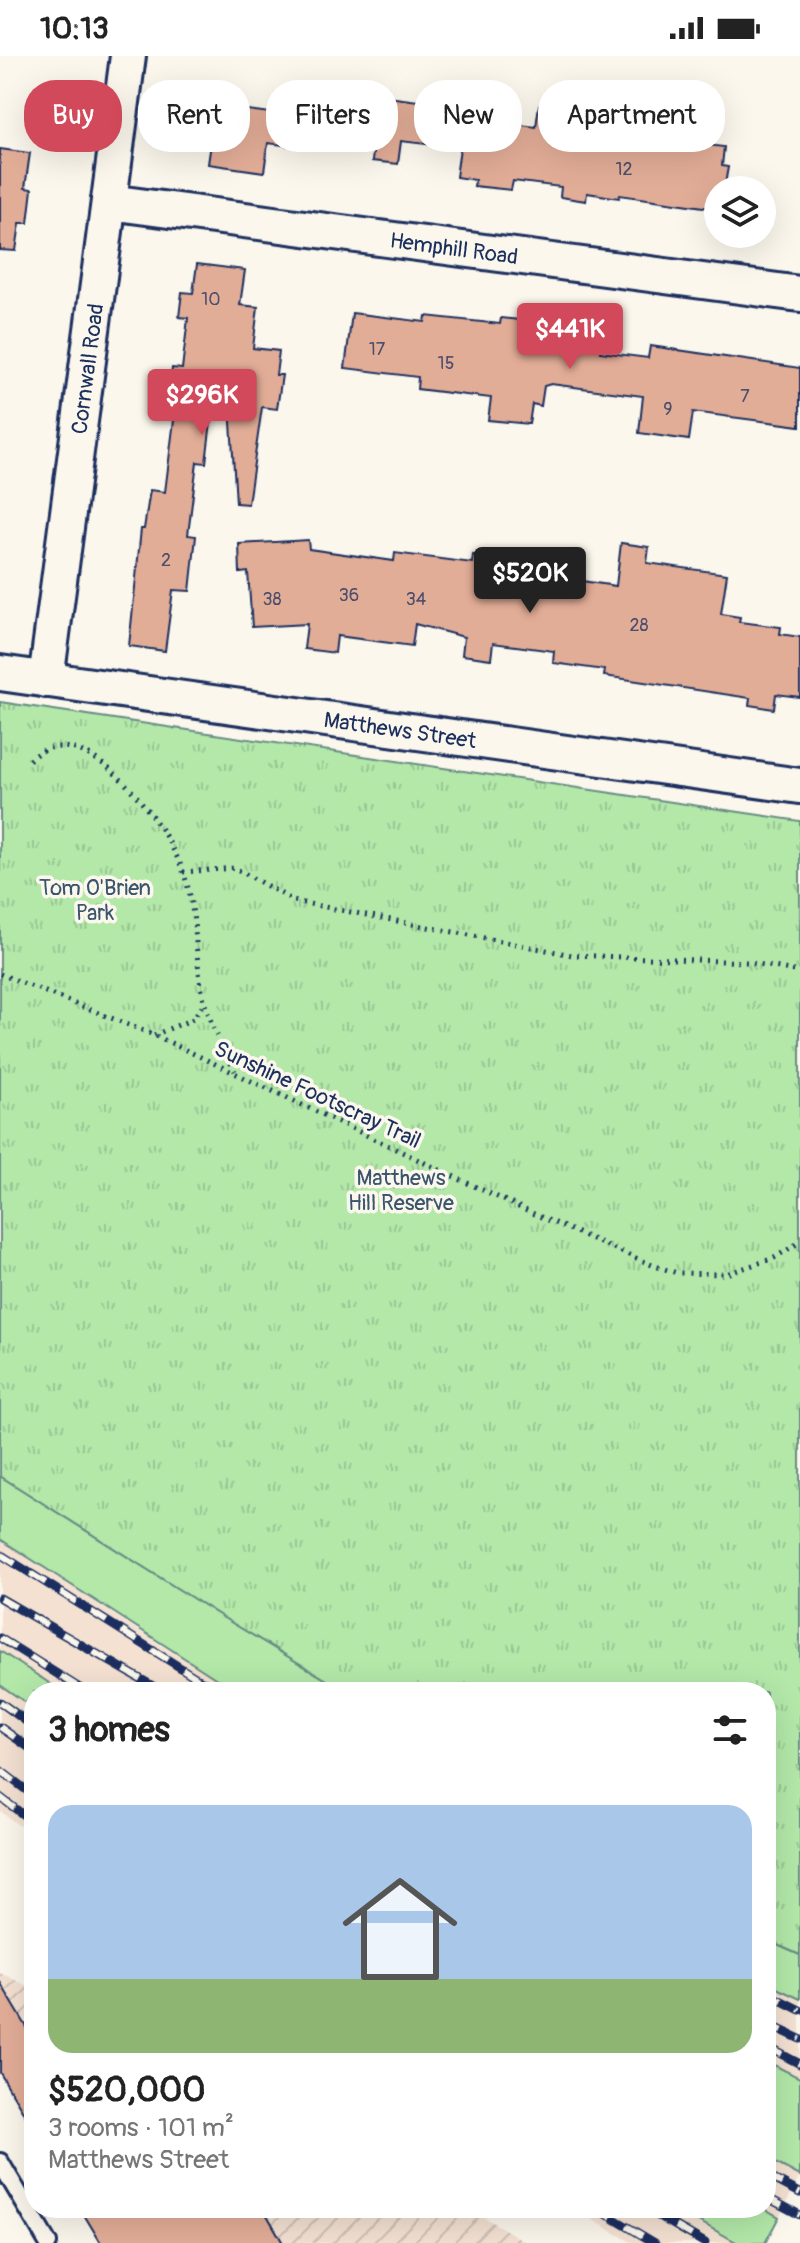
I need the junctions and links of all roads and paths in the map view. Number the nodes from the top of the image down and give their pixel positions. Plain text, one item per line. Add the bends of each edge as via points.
1 (128, 56) edge
2 (109, 202) junction
3 (800, 294) edge
4 (0, 673) edge
5 (46, 680) junction
6 (29, 760) dead end
7 (800, 786) edge
8 (183, 872) junction
9 (800, 972) edge
10 (0, 974) edge
11 (205, 1003) junction
12 (154, 1035) junction
13 (235, 1071) junction
14 (800, 1242) edge
15 (0, 2162) edge
16 (24, 2202) edge
17 (33, 2218) edge
18 (48, 2243) edge

1 - 2 street, Cornwall Road
2 - 3 street, Hemphill Road
2 - 5 street, Cornwall Road
4 - 5 street, Matthews Street
5 - 7 street, Matthews Street
6 - 8 path via 53,745 83,749 134,792
8 - 9 path via 235,868 294,901 572,955 747,962
8 - 11 path
10 - 12 path, Sunshine Footscray Trail
11 - 12 path via 193,1019
11 - 13 path
12 - 13 path, Sunshine Footscray Trail
13 - 14 path, Sunshine Footscray Trail via 527,1211 677,1273 726,1274 774,1258
15 - 16 lane
17 - 18 lane

